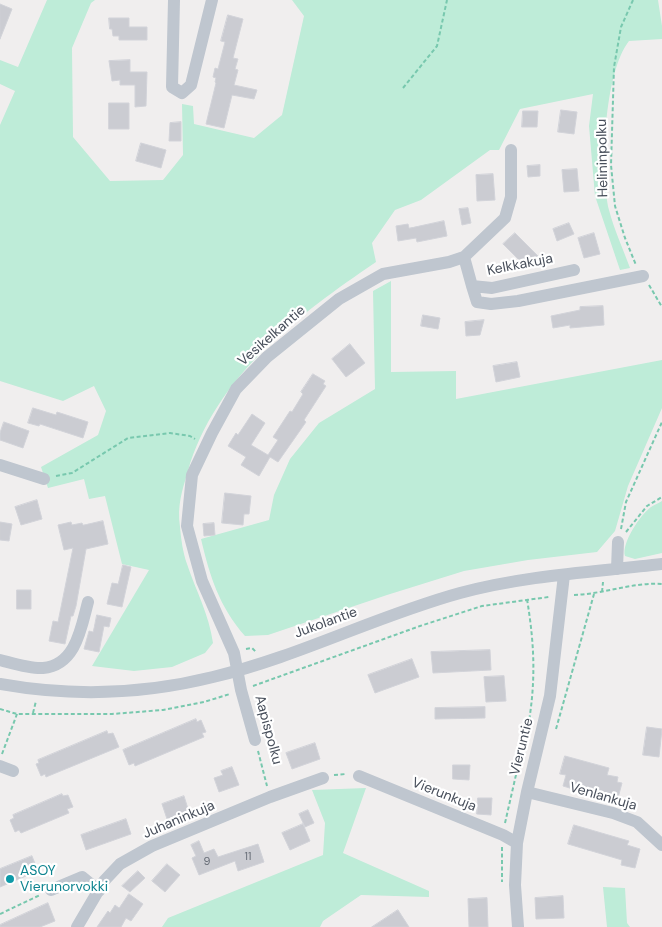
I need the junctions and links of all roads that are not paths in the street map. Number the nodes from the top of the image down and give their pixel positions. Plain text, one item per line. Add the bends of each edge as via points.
1 (174, 0) edge
2 (212, 0) edge
3 (511, 150) dead end
4 (464, 257) junction
5 (574, 270) dead end
6 (643, 276) road end
7 (472, 286) junction
8 (0, 465) edge
9 (44, 479) road end
10 (618, 542) road end
11 (662, 564) edge
12 (617, 569) junction
13 (564, 575) junction
14 (88, 602) dead end
15 (3, 661) edge
16 (239, 670) junction
17 (0, 682) edge
18 (255, 740) road end
19 (0, 766) edge
20 (13, 771) dead end
21 (359, 776) road end
22 (323, 778) road end
23 (527, 792) junction
24 (517, 843) junction
25 (662, 845) edge
26 (51, 890) road end
27 (99, 891) junction
28 (77, 927) edge
29 (518, 927) edge

1 - 2 street via 172,87 182,93 190,84
3 - 4 street, Vesikelkantie via 511,197 506,218
4 - 7 street, Kelkkakuja
4 - 16 street, Vesikelkantie via 383,274 339,299 267,357 236,389 192,475 187,526 202,581
5 - 7 street, Kelkkakuja via 492,288
6 - 7 street via 491,304 477,302
8 - 9 street
10 - 12 street
11 - 12 street, Jukolantie
12 - 13 street, Jukolantie
13 - 16 street, Jukolantie via 509,582 460,594
13 - 23 street, Vieruntie via 550,696
14 - 15 street via 79,635 62,662 42,668
15 - 17 street
16 - 17 street, Jukolantie via 178,685 127,692 38,691
16 - 18 street, Aapispolku via 241,690
19 - 20 street
21 - 24 street, Vierunkuja
22 - 27 street, Juhaninkuja via 152,846 120,864
23 - 24 street, Vieruntie
23 - 25 street, Venlankuja via 637,822
24 - 29 street, Vieruntie
26 - 27 street via 82,877
27 - 28 street, Juhaninkuja

